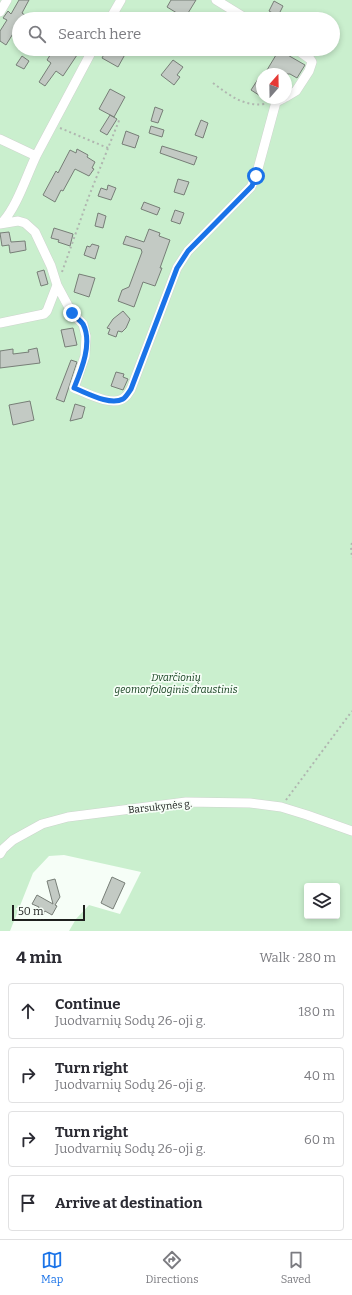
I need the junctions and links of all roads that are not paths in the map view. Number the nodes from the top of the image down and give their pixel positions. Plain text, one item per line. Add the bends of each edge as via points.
1 (7, 0) edge
2 (122, 0) edge
3 (216, 0) edge
4 (0, 12) edge
5 (114, 12) edge
6 (236, 12) edge
7 (89, 56) edge
8 (306, 56) edge
9 (292, 93) edge
10 (280, 104) edge
11 (0, 139) edge
12 (36, 156) junction
13 (12, 208) junction
14 (18, 221) junction
15 (0, 224) edge
16 (56, 285) junction
17 (0, 324) edge
18 (352, 831) edge
19 (0, 854) edge

1 - 4 street
2 - 5 street
3 - 6 street
7 - 12 street
8 - 9 street via 312,62 311,66
10 - 16 street via 252,186 188,251 177,268 131,389 125,398 108,401 74,388 85,356 86,336 82,324 72,313
11 - 12 street
12 - 13 street
13 - 14 street
13 - 15 street
14 - 15 street
14 - 16 street via 25,223 35,232 51,266
16 - 17 street via 44,314
18 - 19 street, Barsukynės g. via 281,807 250,803 186,802 68,818 42,824 13,840

